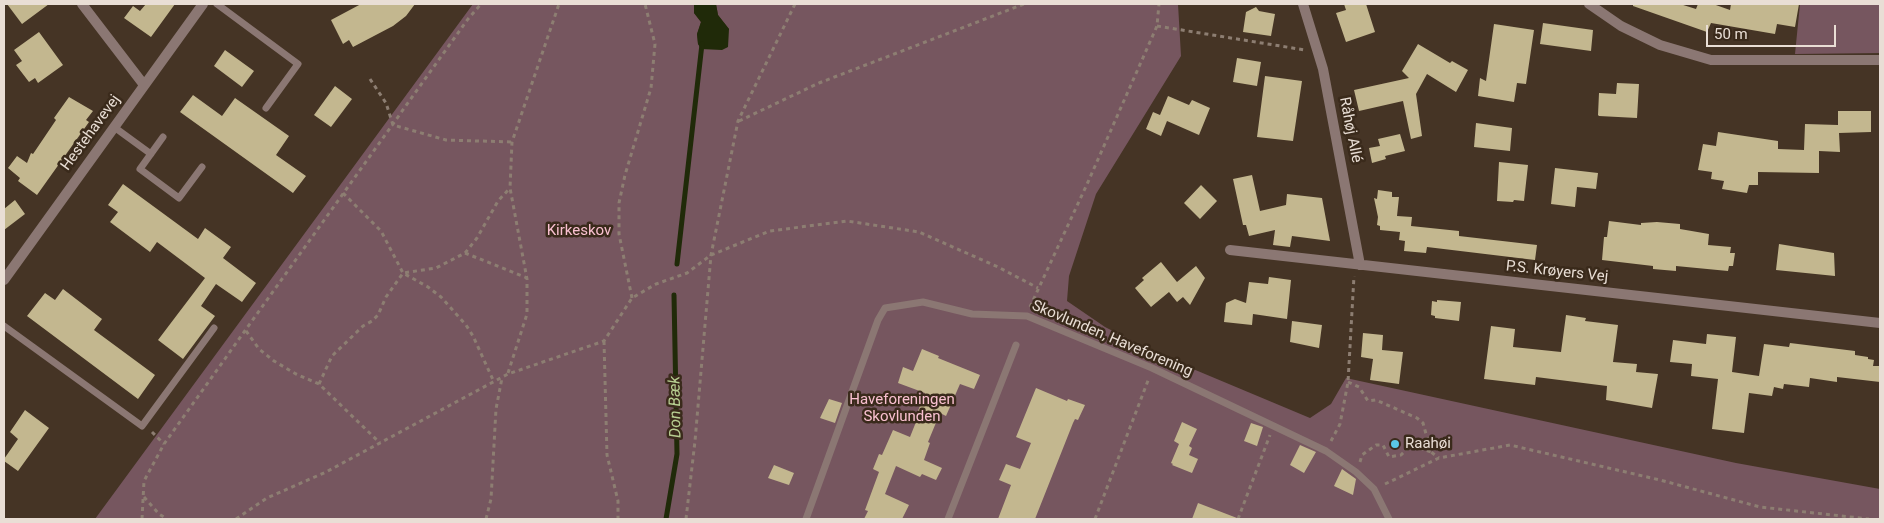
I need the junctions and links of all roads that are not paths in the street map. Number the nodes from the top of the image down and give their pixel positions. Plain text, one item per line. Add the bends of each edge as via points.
1 (82, 4) edge
2 (203, 4) edge
3 (217, 4) edge
4 (1303, 4) edge
5 (1589, 4) edge
6 (1880, 60) edge
7 (144, 85) junction
8 (266, 108) dead end
9 (114, 127) junction
10 (163, 137) dead end
11 (151, 154) junction
12 (202, 167) dead end
13 (1230, 250) dead end
14 (1360, 265) junction
15 (4, 280) edge
16 (1880, 323) edge
17 (4, 326) edge
18 (214, 328) dead end
19 (1016, 345) dead end
20 (806, 519) edge
21 (948, 519) edge
22 (1389, 519) edge

1 - 7 street
2 - 7 street, Hestehavevej
3 - 8 lane via 298,64
4 - 14 street, Råhøj Allé via 1323,69
5 - 6 street via 1621,26 1660,45 1711,60
7 - 9 street, Hestehavevej
9 - 11 lane
9 - 15 street, Hestehavevej
10 - 11 lane
11 - 12 lane via 140,169 179,198
13 - 14 street, P.S. Krøyers Vej
14 - 16 street, P.S. Krøyers Vej
17 - 18 lane via 142,426
19 - 21 lane
20 - 22 lane, Skovlunden, Haveforening via 878,320 885,308 923,302 972,314 1027,316 1152,368 1326,451 1374,489

